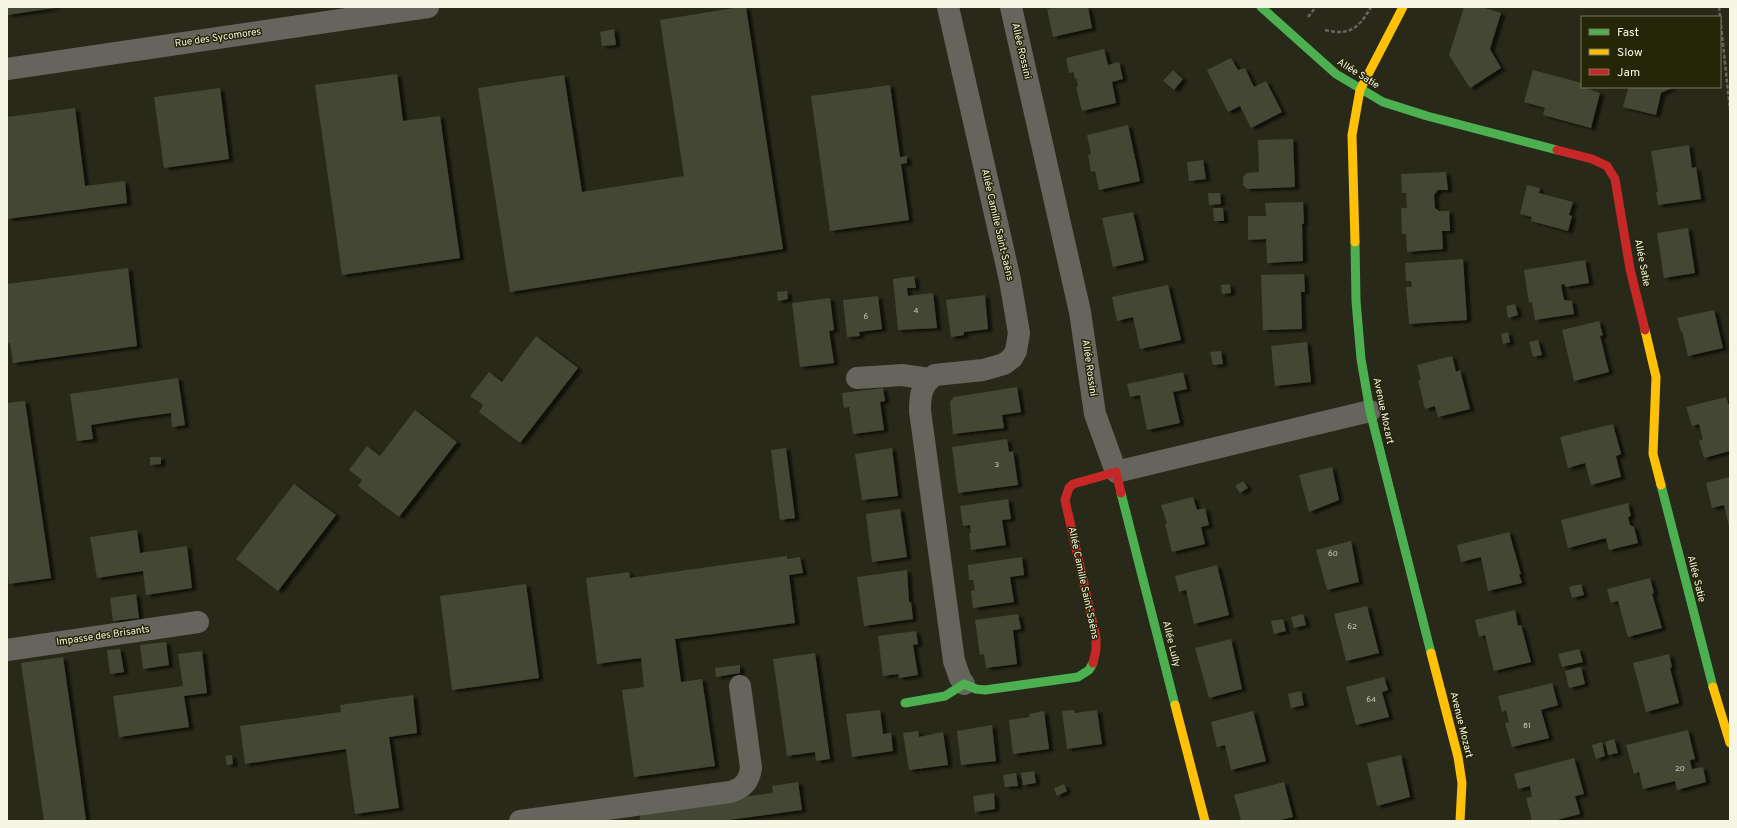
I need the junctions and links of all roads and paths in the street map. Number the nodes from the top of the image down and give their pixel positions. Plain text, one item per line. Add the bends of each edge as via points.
1 (428, 7) edge
2 (948, 7) edge
3 (1011, 7) edge
4 (1261, 7) edge
5 (1370, 7) edge
6 (1403, 7) edge
7 (1304, 13) dead end
8 (1313, 21) dead end
9 (1721, 26) edge
10 (1322, 29) dead end
11 (7, 69) edge
12 (1360, 90) junction
13 (1730, 110) edge
14 (857, 378) dead end
15 (929, 379) junction
16 (1370, 411) junction
17 (1116, 472) junction
18 (198, 622) dead end
19 (7, 650) edge
20 (964, 684) junction
21 (740, 686) dead end
22 (905, 703) dead end
23 (1730, 743) edge
24 (520, 821) edge
25 (1205, 821) edge
26 (1460, 821) edge

1 - 11 street, Rue des Sycomores
2 - 15 street, Allée Camille Saint-Saëns via 1010,280 1019,333 1016,351 1004,364 983,370 941,374
3 - 17 street, Allée Rossini via 1080,312 1095,414
4 - 12 street, Allée Satie via 1323,64
5 - 10 path via 1362,22 1350,32
6 - 12 street, Avenue Mozart
7 - 8 path
9 - 13 path
12 - 16 street, Avenue Mozart via 1351,150 1355,284 1360,352
12 - 23 street, Allée Satie via 1402,109 1592,159 1613,172 1630,268 1656,372 1653,454 1720,715
14 - 15 street, Allée Camille Saint-Saëns via 902,375
15 - 20 street via 921,392 920,411 954,661
16 - 17 street
16 - 26 street, Avenue Mozart via 1458,757 1462,783
17 - 20 street, Allée Camille Saint-Saëns via 1073,484 1065,500 1095,632 1096,658 1093,666 1078,677 985,690
17 - 25 street, Allée Lully
18 - 19 street, Impasse des Brisants
20 - 22 street via 945,696
21 - 24 street via 751,768 744,786 730,792

